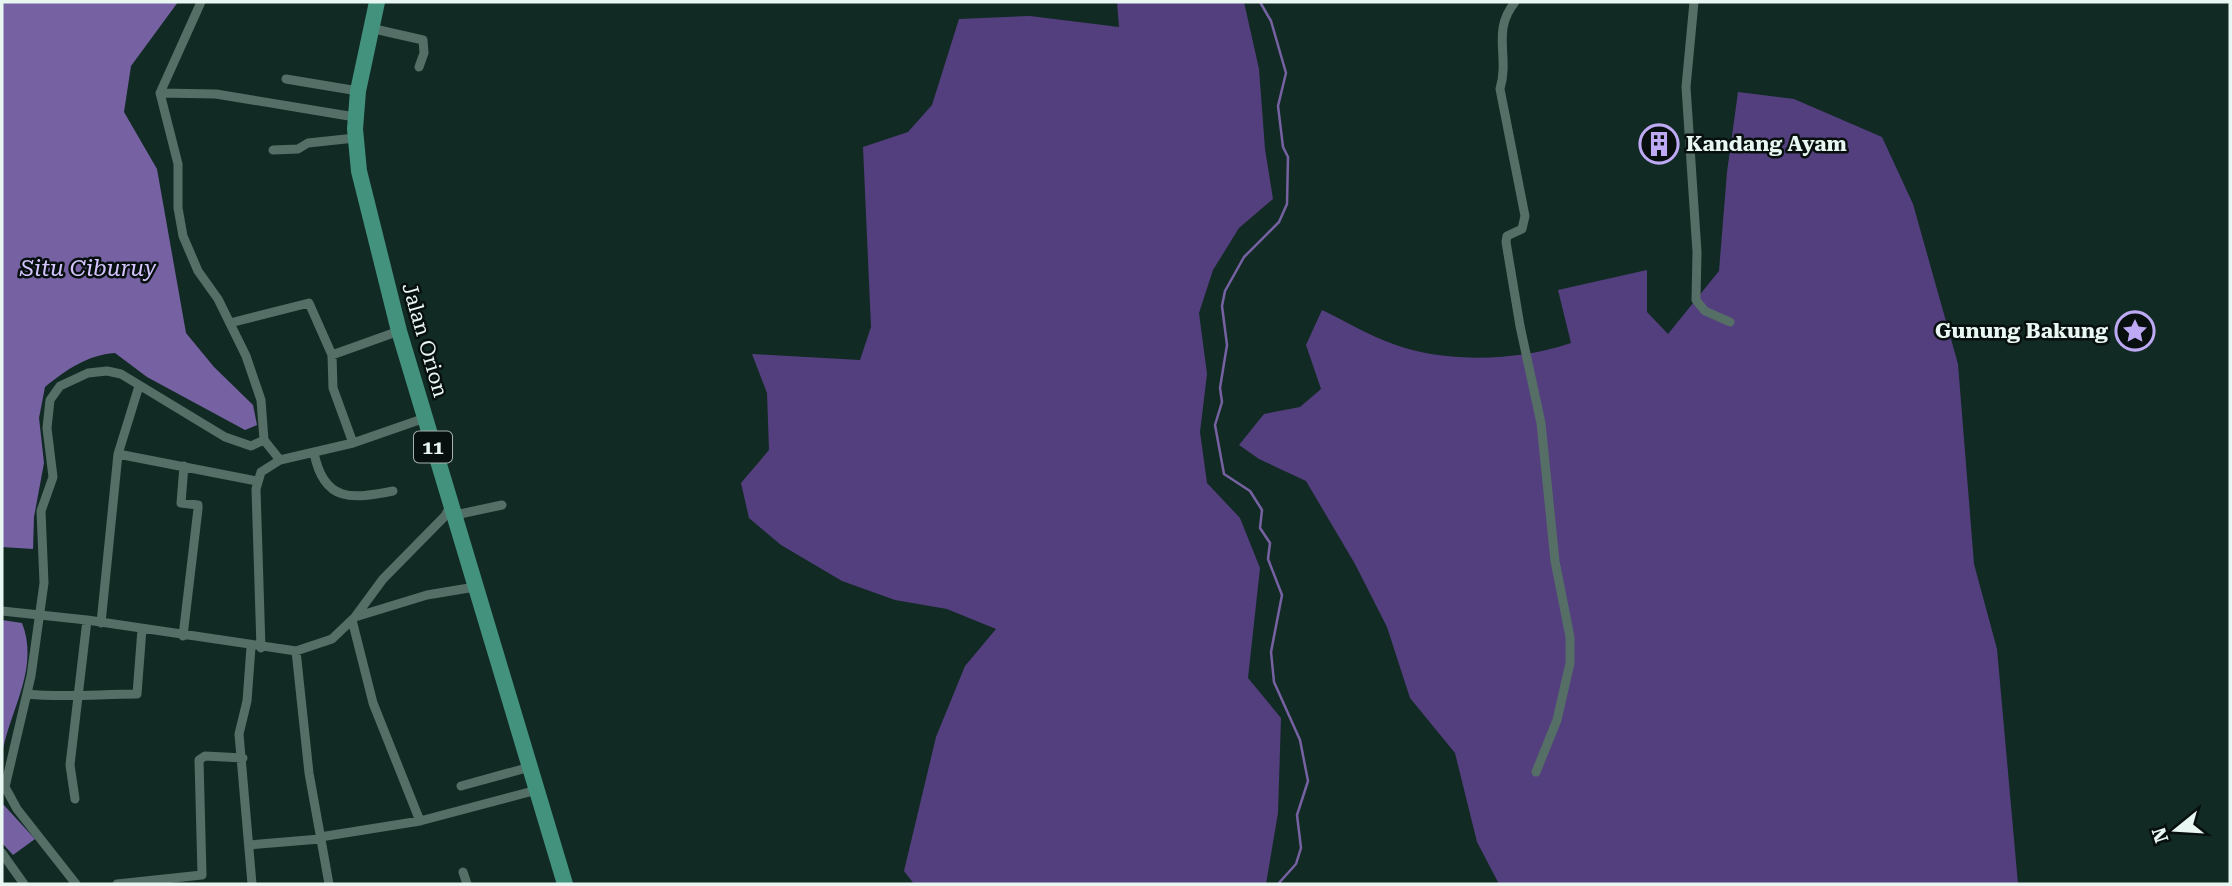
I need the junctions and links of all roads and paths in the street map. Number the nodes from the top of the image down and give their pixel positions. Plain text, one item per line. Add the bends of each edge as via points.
1 (201, 2) edge
2 (377, 2) edge
3 (1515, 2) edge
4 (1694, 2) edge
5 (370, 28) junction
6 (419, 67) dead end
7 (286, 79) dead end
8 (358, 91) junction
9 (160, 93) junction
10 (355, 117) junction
11 (355, 138) junction
12 (273, 150) dead end
13 (1730, 322) dead end
14 (230, 323) junction
15 (399, 331) junction
16 (332, 355) junction
17 (139, 386) junction
18 (425, 418) junction
19 (264, 440) junction
20 (353, 443) junction
21 (314, 453) junction
22 (118, 454) junction
23 (280, 460) junction
24 (184, 466) junction
25 (257, 481) junction
26 (393, 491) dead end
27 (502, 505) dead end
28 (453, 510) junction
29 (475, 587) junction
30 (2, 611) edge
31 (38, 615) junction
32 (353, 619) junction
33 (88, 620) junction
34 (101, 622) junction
35 (142, 629) junction
36 (183, 636) junction
37 (251, 647) junction
38 (261, 648) junction
39 (296, 651) junction
40 (27, 694) junction
41 (80, 694) junction
42 (243, 758) junction
43 (530, 767) junction
44 (1536, 772) dead end
45 (461, 786) dead end
46 (537, 790) junction
47 (75, 799) dead end
48 (420, 821) junction
49 (320, 838) junction
50 (249, 845) junction
51 (2, 853) edge
52 (463, 872) dead end
53 (24, 884) edge
54 (76, 884) edge
55 (117, 884) edge
56 (252, 884) edge
57 (329, 884) edge
58 (467, 884) edge
59 (565, 884) edge

1 - 9 street
2 - 5 highway, Jalan Orion / 11
3 - 44 street via 1501,38 1506,73 1500,89 1525,216 1522,229 1507,236 1506,242 1541,423 1555,561 1570,637 1570,663 1556,719
4 - 13 street via 1686,87 1696,300 1705,311
5 - 6 street via 423,40
5 - 8 highway, Jalan Orion / 11
7 - 8 street
8 - 10 highway, Jalan Orion / 11
9 - 10 street via 216,94
9 - 14 street via 178,164 183,236
10 - 11 highway, Jalan Orion / 11
11 - 12 street
11 - 15 highway, Jalan Orion / 11
14 - 16 street via 309,303
14 - 19 street via 261,400
15 - 16 street
15 - 18 highway, Jalan Orion / 11
16 - 20 street via 334,388
17 - 19 street via 225,437 251,446
17 - 22 street
17 - 31 street via 121,374 88,373 60,386 50,400 47,435 53,477 41,512 44,583
18 - 20 street
18 - 28 highway, Jalan Orion / 11
19 - 23 street
20 - 21 street
21 - 23 street
21 - 26 street via 326,483 342,496
22 - 24 street
22 - 34 street
23 - 25 street via 261,472
24 - 25 street
24 - 36 street via 181,503 198,505 198,509
25 - 38 street
27 - 28 street
28 - 29 highway, Jalan Orion / 11
28 - 32 street via 383,579
29 - 32 street via 427,595
29 - 43 highway, Jalan Orion / 11
30 - 31 street
31 - 33 street
31 - 40 street
32 - 39 street via 331,639
32 - 48 street via 373,703
33 - 34 street
33 - 41 street
34 - 35 street
35 - 36 street
35 - 41 street via 138,693
36 - 37 street
37 - 38 street
37 - 42 street via 239,734
38 - 39 street
39 - 49 street
40 - 41 street via 61,698
40 - 54 street via 5,787
41 - 47 street via 70,765
42 - 50 street
42 - 55 street via 205,756 199,760 202,875
43 - 45 street
43 - 46 highway, Jalan Orion / 11
46 - 48 street
46 - 59 highway, Jalan Orion / 11
48 - 49 street
49 - 50 street
49 - 57 street
50 - 56 street
51 - 53 street
52 - 58 street

